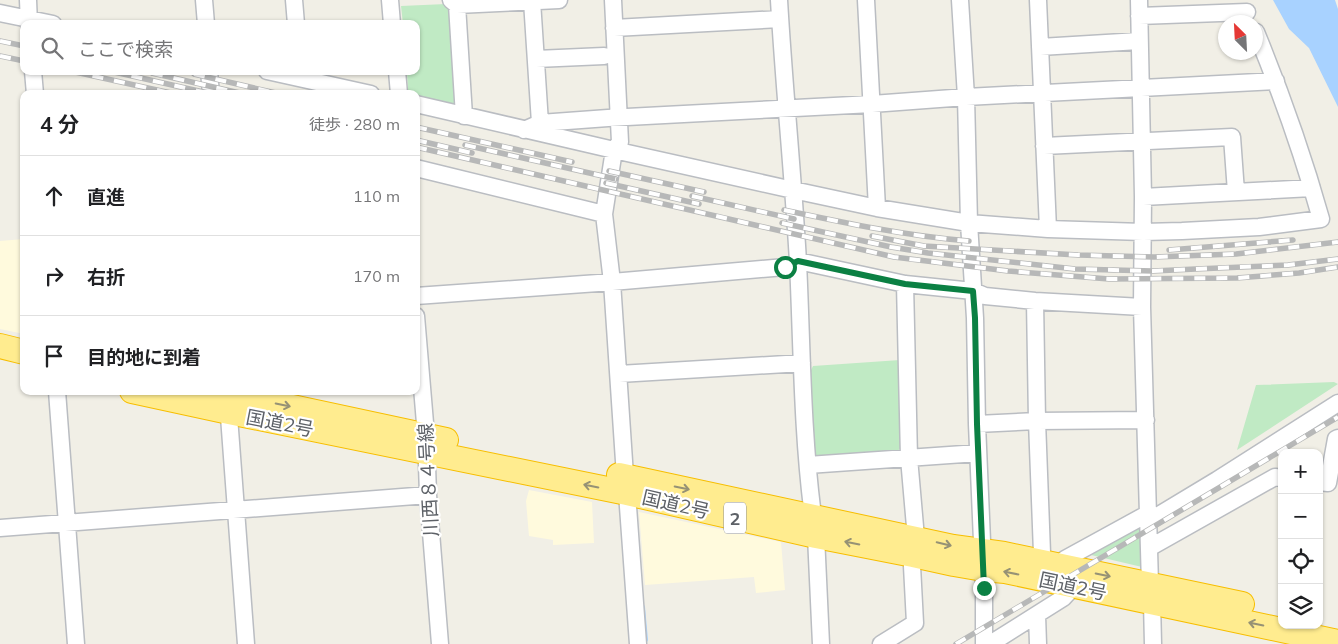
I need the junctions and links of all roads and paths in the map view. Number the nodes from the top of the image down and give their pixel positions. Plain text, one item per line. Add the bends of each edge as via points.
1 (28, 0) edge
2 (204, 0) edge
3 (294, 0) edge
4 (390, 0) edge
5 (559, 0) edge
6 (613, 0) edge
7 (779, 0) edge
8 (866, 0) edge
9 (960, 0) edge
10 (1038, 0) edge
11 (532, 1) junction
12 (454, 3) edge
13 (1139, 8) edge
14 (1247, 12) edge
15 (0, 13) edge
16 (780, 19) junction
17 (25, 20) edge
18 (29, 20) edge
19 (206, 20) edge
20 (296, 20) edge
21 (392, 20) edge
22 (614, 28) junction
23 (1139, 41) junction
24 (1040, 47) junction
25 (1263, 50) edge
26 (604, 56) dead end
27 (536, 59) junction
28 (33, 75) edge
29 (209, 75) edge
30 (300, 75) edge
31 (397, 75) edge
32 (1276, 82) junction
33 (1140, 88) junction
34 (35, 90) edge
35 (211, 90) edge
36 (356, 90) edge
37 (398, 90) edge
38 (1042, 94) junction
39 (966, 97) junction
40 (872, 104) junction
41 (420, 105) edge
42 (787, 108) junction
43 (464, 116) junction
44 (614, 118) junction
45 (540, 123) junction
46 (524, 130) junction
47 (1141, 141) junction
48 (1044, 146) junction
49 (614, 150) junction
50 (420, 169) edge
51 (1312, 188) junction
52 (793, 190) junction
53 (1236, 192) junction
54 (1143, 198) junction
55 (877, 208) junction
56 (604, 214) junction
57 (969, 223) junction
58 (1048, 229) junction
59 (1143, 232) junction
60 (798, 261) junction
61 (612, 282) junction
62 (905, 284) junction
63 (973, 291) junction
64 (420, 296) edge
65 (1035, 301) junction
66 (1142, 306) junction
67 (0, 346) edge
68 (20, 351) edge
69 (0, 363) edge
70 (802, 363) junction
71 (20, 367) edge
72 (420, 367) edge
73 (619, 374) junction
74 (58, 395) edge
75 (195, 395) edge
76 (226, 397) edge
77 (1338, 403) edge
78 (1146, 420) junction
79 (1037, 421) junction
80 (977, 424) junction
81 (1338, 438) edge
82 (426, 444) junction
83 (978, 453) junction
84 (909, 458) junction
85 (808, 465) junction
86 (1278, 477) edge
87 (1323, 482) edge
88 (626, 485) junction
89 (428, 495) junction
90 (236, 510) junction
91 (1149, 517) junction
92 (68, 522) junction
93 (815, 526) junction
94 (0, 528) edge
95 (914, 546) junction
96 (1149, 548) junction
97 (982, 560) junction
98 (1051, 564) junction
99 (1074, 586) junction
100 (1151, 593) junction
101 (1278, 612) edge
102 (1037, 615) junction
103 (1327, 634) edge
104 (76, 644) edge
105 (246, 644) edge
106 (440, 644) edge
107 (638, 644) edge
108 (821, 644) edge
109 (881, 644) edge
110 (984, 644) edge
111 (990, 644) edge
112 (1038, 644) edge
113 (1153, 644) edge

1 - 18 street
2 - 19 street
3 - 20 street
4 - 21 street
5 - 11 street
6 - 22 street
7 - 16 street
8 - 40 street
9 - 39 street
10 - 24 street
11 - 12 street
11 - 27 street
12 - 43 street
13 - 14 street
13 - 23 street
15 - 17 street
16 - 22 street
16 - 42 street
22 - 44 street
23 - 24 street
23 - 33 street
24 - 38 street
25 - 32 street
26 - 27 street
27 - 45 street
28 - 34 street
29 - 35 street
30 - 36 street
31 - 37 street
32 - 33 street
32 - 51 street
33 - 38 street
33 - 47 street
38 - 39 street
38 - 48 street
39 - 40 street
39 - 57 street
40 - 42 street
40 - 55 street
41 - 43 street
42 - 44 street
42 - 52 street
43 - 46 street
44 - 45 street
44 - 49 street via 611,141
45 - 46 street
46 - 49 street
47 - 48 street
47 - 53 street via 1232,137
47 - 54 street
48 - 58 street
49 - 52 street
49 - 56 street
50 - 56 street
51 - 53 street
51 - 59 street via 1321,219 1259,227
52 - 55 street
52 - 60 street
53 - 54 street
54 - 59 street
55 - 57 street
56 - 61 street
57 - 58 street
57 - 63 street
58 - 59 street
59 - 66 street
60 - 61 street via 785,267
60 - 62 street
60 - 70 street
61 - 64 street
61 - 73 street
62 - 63 street
62 - 84 street
63 - 65 street via 985,296
63 - 80 street
65 - 66 street
65 - 79 street
66 - 78 street
67 - 68 highway
69 - 71 highway
70 - 73 street
70 - 85 street
72 - 82 street, 川西８４号線
73 - 88 street
74 - 92 street
75 - 76 highway, 国道2号 / 2
76 - 82 highway, 国道2号 / 2
76 - 90 street
77 - 91 street via 1216,480
78 - 79 street
78 - 91 street
79 - 80 street
79 - 98 street via 1042,553
80 - 83 street
81 - 87 street via 1328,483
82 - 88 highway, 国道2号 / 2 via 451,442
82 - 89 street, 川西８４号線
83 - 84 street
83 - 97 street
84 - 85 street
84 - 95 street
85 - 93 street
86 - 96 street
88 - 93 highway, 国道2号 / 2
88 - 107 street
89 - 90 street
89 - 106 street, 川西８４号線
90 - 92 street
90 - 105 street
91 - 96 street
91 - 98 street
92 - 94 street
92 - 104 street
93 - 95 highway, 国道2号 / 2
93 - 108 street
95 - 97 highway, 国道2号 / 2
95 - 109 street via 915,623
96 - 100 street
97 - 98 highway, 国道2号 / 2 via 1004,554
99 -> 97 highway, 国道2号 / 2 via 1005,572
97 - 110 street
98 -> 100 highway, 国道2号 / 2
99 - 100 highway, 国道2号 / 2
99 - 102 street via 1064,598
100 - 101 highway, 国道2号 / 2
103 -> 100 highway, 国道2号 / 2
100 - 113 street
102 - 111 street
102 - 112 street

